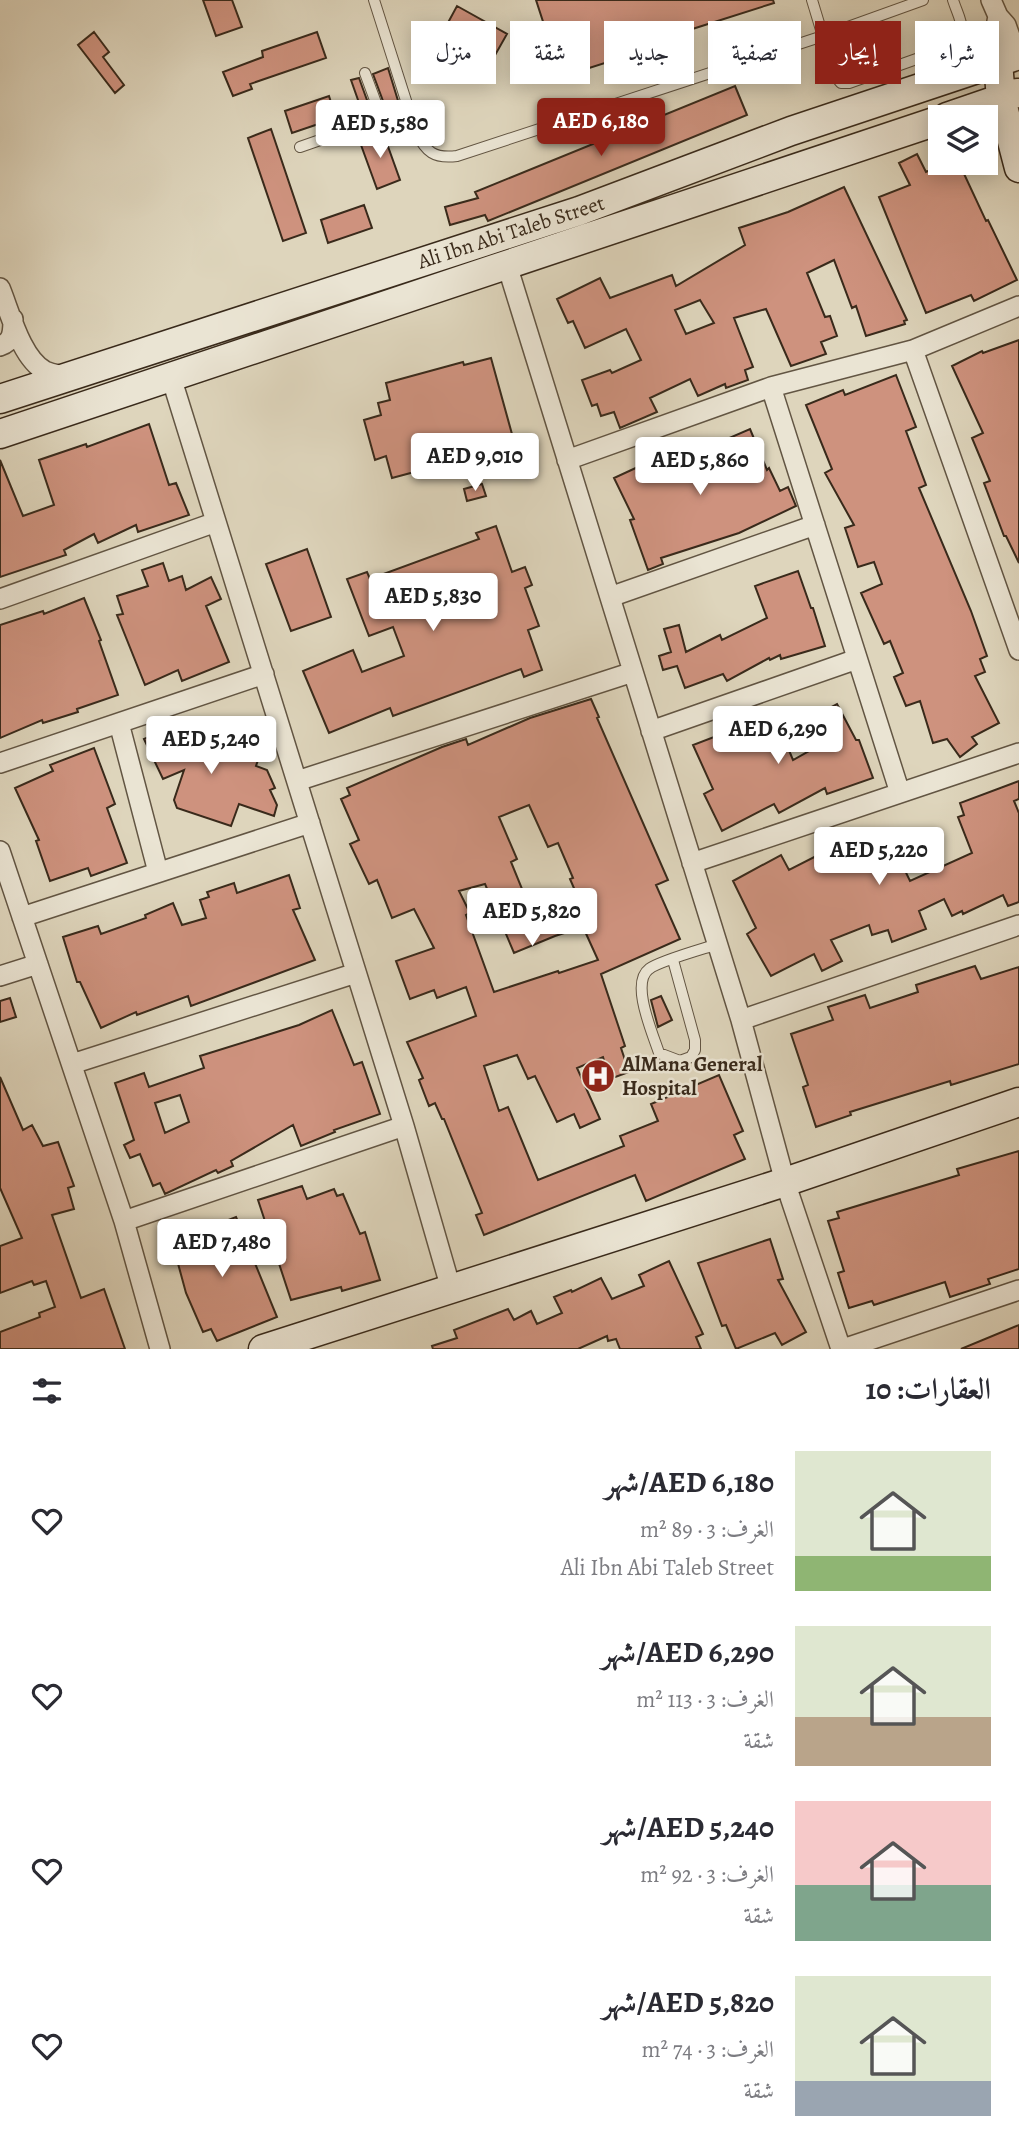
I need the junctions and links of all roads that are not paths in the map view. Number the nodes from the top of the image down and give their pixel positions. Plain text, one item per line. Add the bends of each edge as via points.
1 (374, 0) edge
2 (812, 0) edge
3 (922, 0) edge
4 (953, 0) edge
5 (995, 8) edge
6 (818, 21) edge
7 (864, 21) edge
8 (815, 39) edge
9 (1013, 59) edge
10 (901, 64) edge
11 (365, 74) dead end
12 (1010, 96) edge
13 (983, 105) edge
14 (409, 109) junction
15 (382, 119) junction
16 (928, 124) edge
17 (300, 147) dead end
18 (1019, 168) edge
19 (507, 265) junction
20 (0, 288) edge
21 (1019, 306) edge
22 (13, 319) junction
23 (0, 346) edge
24 (913, 350) junction
25 (67, 377) junction
26 (171, 377) junction
27 (771, 387) junction
28 (0, 399) edge
29 (0, 434) edge
30 (567, 460) junction
31 (216, 522) junction
32 (815, 525) junction
33 (610, 597) junction
34 (0, 599) edge
35 (1019, 650) edge
36 (857, 659) junction
37 (633, 672) junction
38 (264, 674) junction
39 (120, 723) junction
40 (651, 731) junction
41 (1019, 753) edge
42 (0, 763) edge
43 (297, 781) junction
44 (900, 793) junction
45 (310, 823) junction
46 (0, 851) edge
47 (692, 863) junction
48 (158, 872) junction
49 (22, 917) junction
50 (1019, 925) edge
51 (718, 944) junction
52 (673, 960) junction
53 (38, 964) junction
54 (356, 973) junction
55 (0, 976) edge
56 (741, 1020) junction
57 (72, 1064) junction
58 (1019, 1102) edge
59 (404, 1126) junction
60 (785, 1182) junction
61 (124, 1221) junction
62 (451, 1289) junction
63 (1019, 1290) edge
64 (160, 1349) edge
65 (263, 1349) edge
66 (842, 1349) edge

1 - 14 lane
2 - 6 lane
3 - 7 lane
4 - 10 lane via 963,28 961,37 953,46
5 - 9 street via 1006,25
8 - 14 lane via 457,156 433,154 423,144
9 - 12 street
9 - 25 street, Ali Ibn Abi Taleb Street via 790,131 579,211
11 - 15 lane
12 - 13 street
12 - 18 street
14 - 15 lane
15 - 17 lane
16 - 19 street
19 - 26 street
19 - 30 street
20 - 22 street
21 - 24 street
22 - 23 street via 13,334
22 - 25 street via 30,358 46,371
24 - 27 street
24 - 35 street
25 - 28 street, Ali Ibn Abi Taleb Street
26 - 29 street
26 - 31 street
27 - 30 street
27 - 32 street
30 - 33 street
31 - 34 street
31 - 38 street
32 - 33 street
32 - 36 street
33 - 37 street
36 - 40 street
36 - 44 street
37 - 40 street
37 - 43 street
38 - 39 street
38 - 43 street
39 - 42 street
39 - 48 street
40 - 47 street
41 - 44 street
43 - 45 street
44 - 47 street
45 - 48 street
45 - 54 street
46 - 49 street
47 - 51 street
48 - 49 street
49 - 53 street
50 - 56 street
51 - 52 lane
51 - 56 street
52 - 52 lane via 650,968 641,983 641,994 659,1053 680,1060 691,1057 695,1040
53 - 55 street
53 - 57 street
54 - 57 street
54 - 59 street
56 - 60 street
57 - 61 street
58 - 60 street
59 - 61 street
59 - 62 street
60 - 62 street
60 - 66 street
61 - 64 street
62 - 65 street
63 - 66 street

